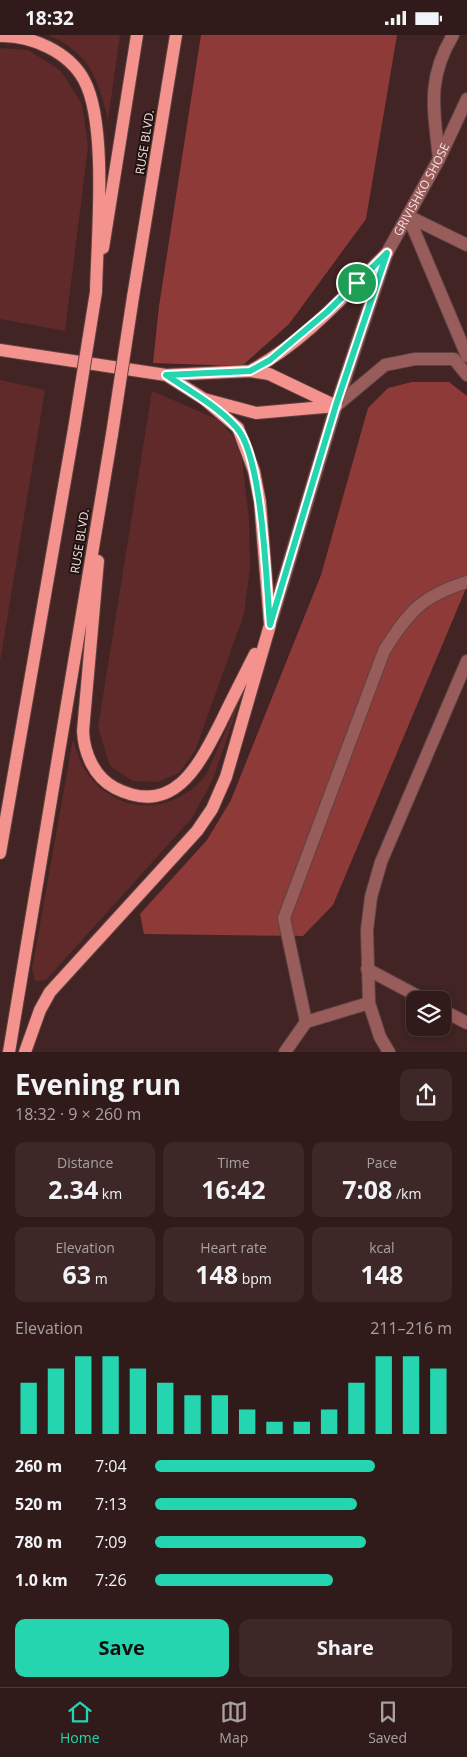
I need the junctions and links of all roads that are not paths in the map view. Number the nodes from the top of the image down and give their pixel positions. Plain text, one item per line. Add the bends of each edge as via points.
1 (137, 35) edge
2 (176, 35) edge
3 (453, 35) edge
4 (0, 36) edge
5 (467, 99) edge
6 (439, 159) junction
7 (408, 217) junction
8 (467, 245) edge
9 (387, 253) junction
10 (96, 292) junction
11 (0, 350) edge
12 (467, 356) edge
13 (250, 371) junction
14 (166, 375) junction
15 (467, 375) edge
16 (204, 399) junction
17 (336, 405) junction
18 (112, 434) junction
19 (467, 582) edge
20 (270, 625) junction
21 (467, 661) edge
22 (0, 853) edge
23 (367, 969) junction
24 (408, 991) edge
25 (369, 1003) junction
26 (451, 1014) edge
27 (306, 1022) junction
28 (467, 1023) edge
29 (8, 1052) edge
30 (25, 1052) edge
31 (285, 1052) edge
32 (390, 1052) edge

1 - 10 main road, RUSE BLVD.
2 - 18 main road, RUSE BLVD., bridge
3 - 6 street via 441,55 434,79
4 - 10 main road via 13,35 53,49 84,79 98,145
5 - 6 street, GRIVISHKO SHOSE
6 - 7 street, GRIVISHKO SHOSE
7 - 8 street
7 - 9 street, GRIVISHKO SHOSE
7 - 12 street
9 - 13 main road via 306,331 270,360
9 - 17 street, GRIVISHKO SHOSE
10 - 22 main road, RUSE BLVD., bridge
11 - 14 main road
13 - 14 main road
13 - 17 main road via 270,374
14 - 16 main road
15 - 17 street via 454,359 415,359 385,365
16 - 17 main road via 256,413
16 - 20 main road via 238,428 254,471 260,502
17 - 20 street, GRIVISHKO SHOSE
18 - 20 main road via 83,731 89,757 100,777 118,789 142,796 166,793 187,779 204,756
18 - 29 main road, RUSE BLVD.
19 - 27 street via 424,601 402,621 384,651 284,918
20 - 30 main road via 226,777 212,809 197,831 50,992
21 - 23 street via 381,862 371,897
23 - 24 street
23 - 25 street
25 - 27 street
25 - 32 street via 380,1037
26 - 28 street
27 - 31 street

